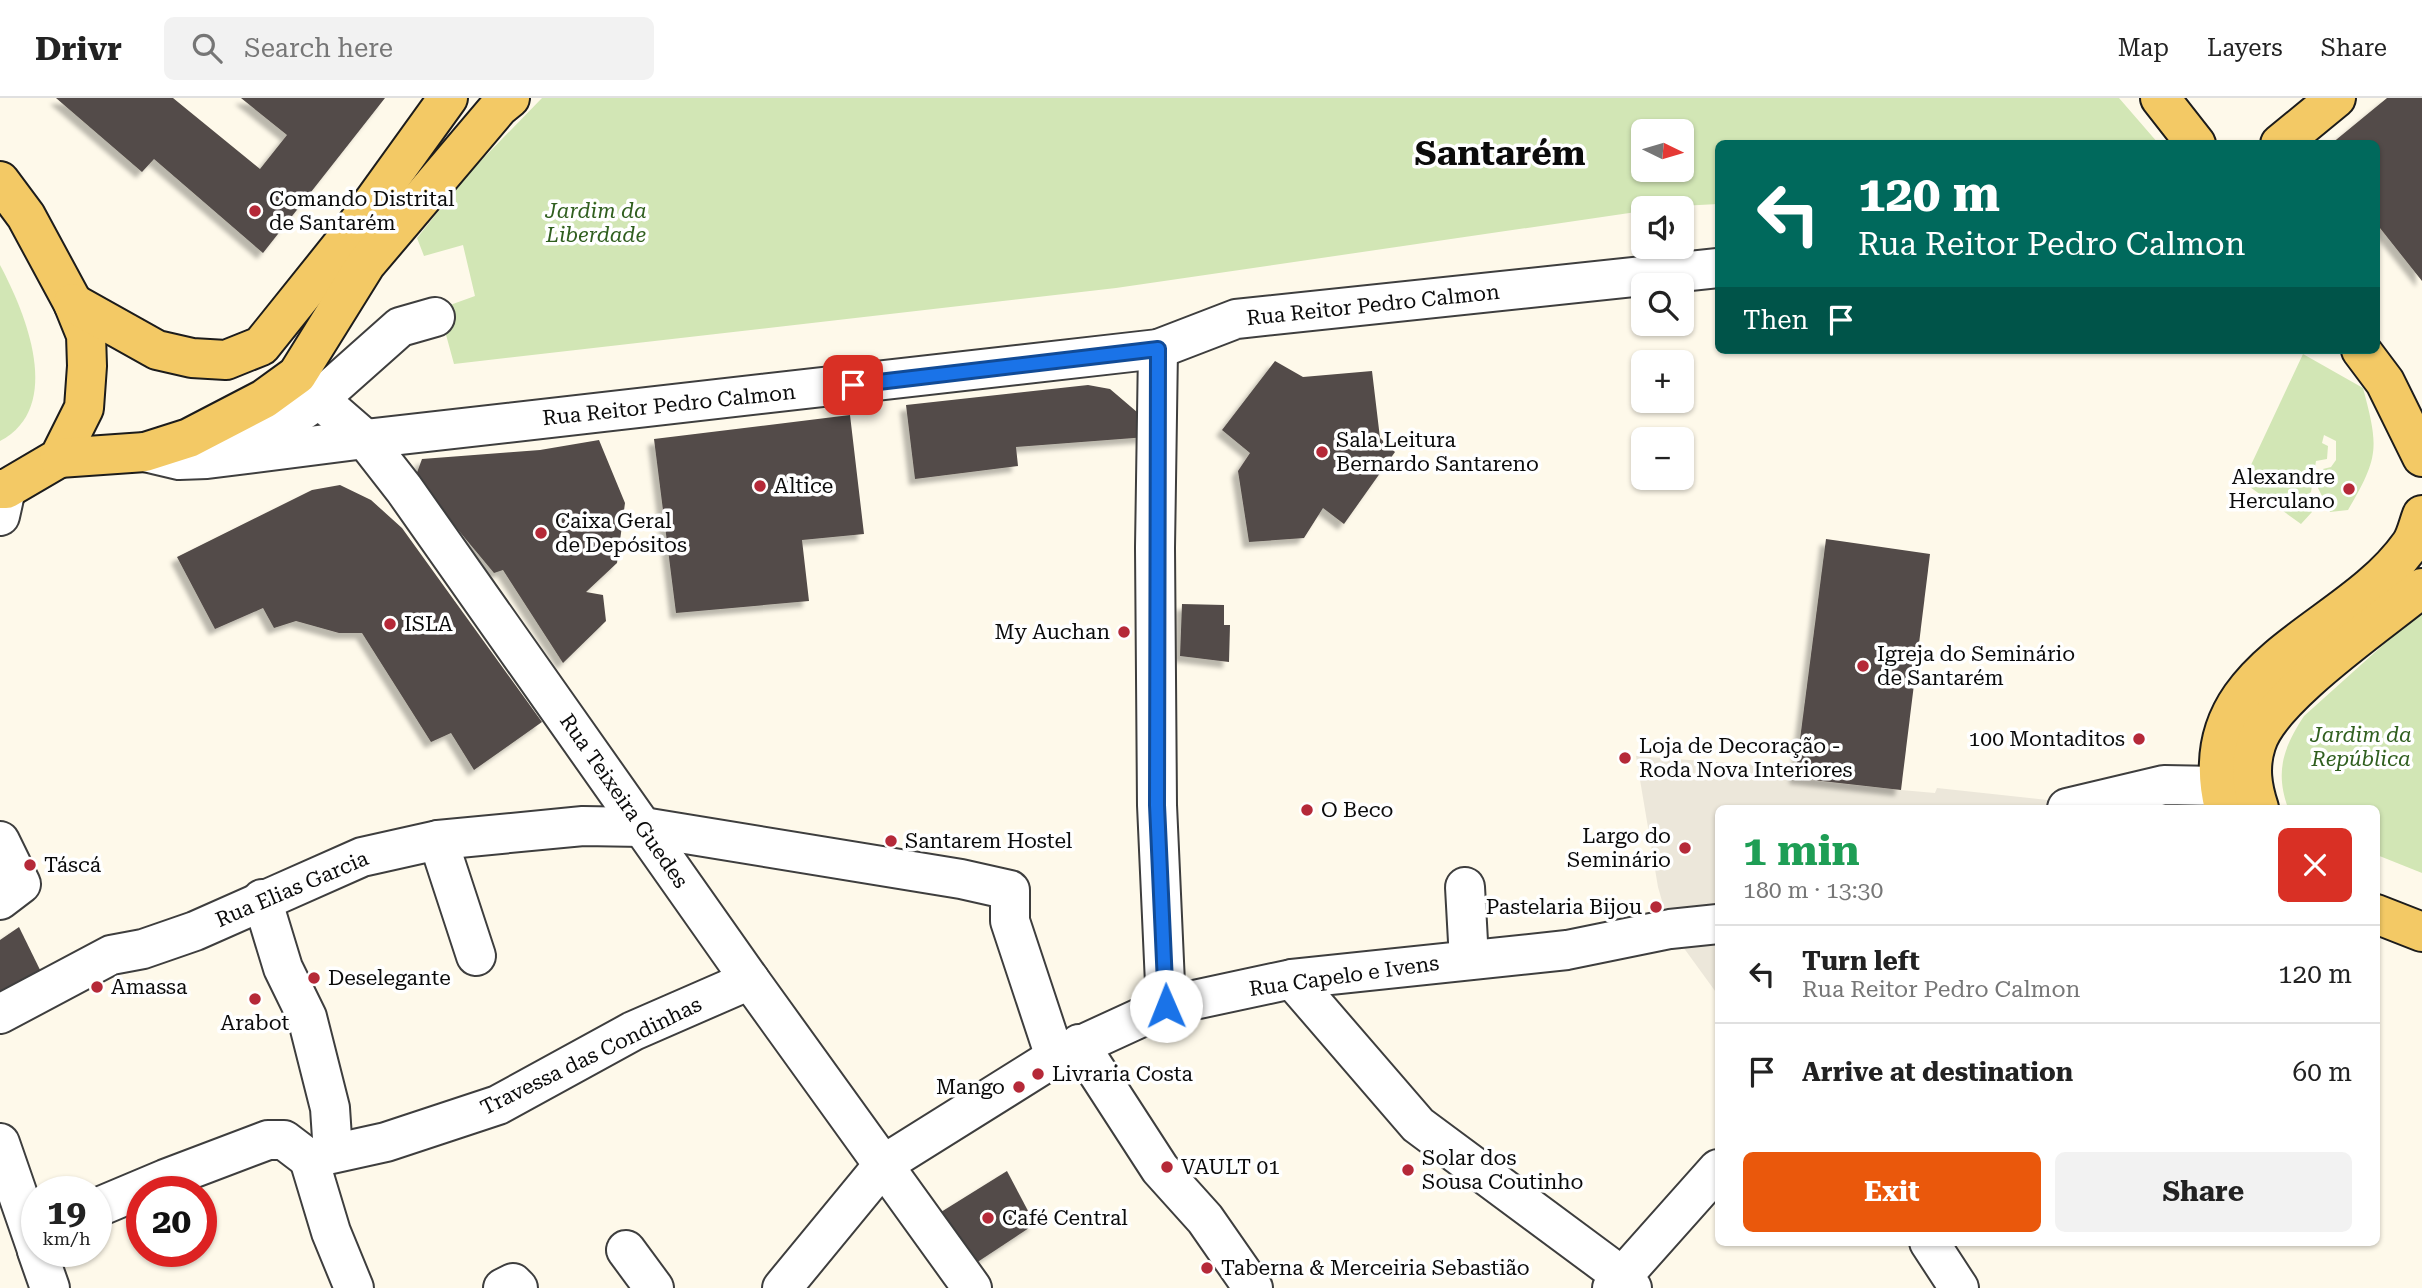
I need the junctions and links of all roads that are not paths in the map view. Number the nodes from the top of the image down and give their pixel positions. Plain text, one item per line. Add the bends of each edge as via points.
1 (448, 98) edge
2 (510, 98) edge
3 (2160, 98) edge
4 (2336, 98) edge
5 (2193, 140) edge
6 (2285, 140) edge
7 (0, 181) edge
8 (1715, 268) edge
9 (74, 303) junction
10 (435, 317) dead end
11 (1158, 349) junction
12 (2364, 354) edge
13 (2385, 382) junction
14 (308, 387) junction
15 (2422, 413) edge
16 (365, 439) junction
17 (145, 452) junction
18 (240, 453) junction
19 (2422, 457) edge
20 (59, 458) junction
21 (2, 498) edge
22 (2422, 515) edge
23 (2422, 588) edge
24 (2221, 797) edge
25 (2080, 805) edge
26 (2258, 805) edge
27 (643, 827) junction
28 (438, 840) junction
29 (0, 841) edge
30 (1465, 887) dead end
31 (262, 899) junction
32 (0, 900) edge
33 (2380, 916) edge
34 (1715, 924) edge
35 (2422, 932) edge
36 (476, 956) dead end
37 (1469, 960) junction
38 (1292, 979) junction
39 (750, 981) junction
40 (1166, 1006) junction
41 (0, 1014) edge
42 (1067, 1051) junction
43 (1, 1148) edge
44 (321, 1156) junction
45 (884, 1164) junction
46 (1715, 1173) edge
47 (21, 1202) edge
48 (112, 1202) edge
49 (1932, 1246) edge
50 (626, 1250) dead end
51 (43, 1267) edge
52 (1622, 1284) edge
53 (50, 1288) edge
54 (354, 1288) edge
55 (503, 1288) edge
56 (518, 1288) edge
57 (654, 1288) edge
58 (782, 1288) edge
59 (972, 1288) edge
60 (1253, 1288) edge
61 (1959, 1288) edge

1 - 9 main road via 342,245 261,346 226,360 157,350
2 - 14 main road via 366,264
3 - 5 main road
4 - 6 main road
7 - 9 main road via 26,216
8 - 11 street, Rua Reitor Pedro Calmon via 1236,320
9 - 20 main road via 86,335 84,408
10 - 14 street via 400,327
11 - 16 street, Rua Reitor Pedro Calmon
11 - 40 street via 1157,805
12 - 13 main road
13 - 15 main road
13 - 19 main road
14 - 16 street
14 - 17 main road via 264,399 189,438
14 - 18 street
16 - 18 street, Rua Reitor Pedro Calmon
16 - 27 street, Rua Teixeira Guedes
17 - 18 street, Rua Reitor Pedro Calmon via 179,460
17 - 20 main road
20 - 21 main road
22 - 24 main road via 2411,544 2391,566 2277,657 2243,694 2218,756
23 - 26 main road via 2294,692 2269,718 2252,765
24 - 25 street via 2164,785
27 - 28 street, Rua Elias Garcia via 583,825
27 - 39 street, Rua Teixeira Guedes
27 - 42 street, Rua Elias Garcia via 1010,890 1010,921
28 - 31 street, Rua Elias Garcia via 362,857
28 - 36 street
29 - 32 street via 21,884
30 - 37 street
31 - 41 street, Rua Elias Garcia via 195,931 111,956
31 - 44 street via 283,968 307,1017 330,1108
33 - 35 main road
34 - 37 street, Rua Capelo e Ivens via 1567,950
37 - 38 street, Rua Capelo e Ivens
38 - 40 street, Rua Capelo e Ivens
38 - 52 street via 1418,1125
39 - 44 street, Travessa das Condinhas via 633,1031 498,1105 433,1128
39 - 45 street, Rua Teixeira Guedes
40 - 42 street, Rua Capelo e Ivens
42 - 45 street, Rua Capelo e Ivens
42 - 60 street via 1205,1220
43 - 47 street
44 - 48 street via 284,1140 268,1140
44 - 54 street via 331,1232
45 - 58 street, Rua Capelo e Ivens
45 - 59 street, Rua Teixeira Guedes
46 - 52 street
49 - 61 street
50 - 57 street
51 - 53 street
55 - 56 street via 513,1283

